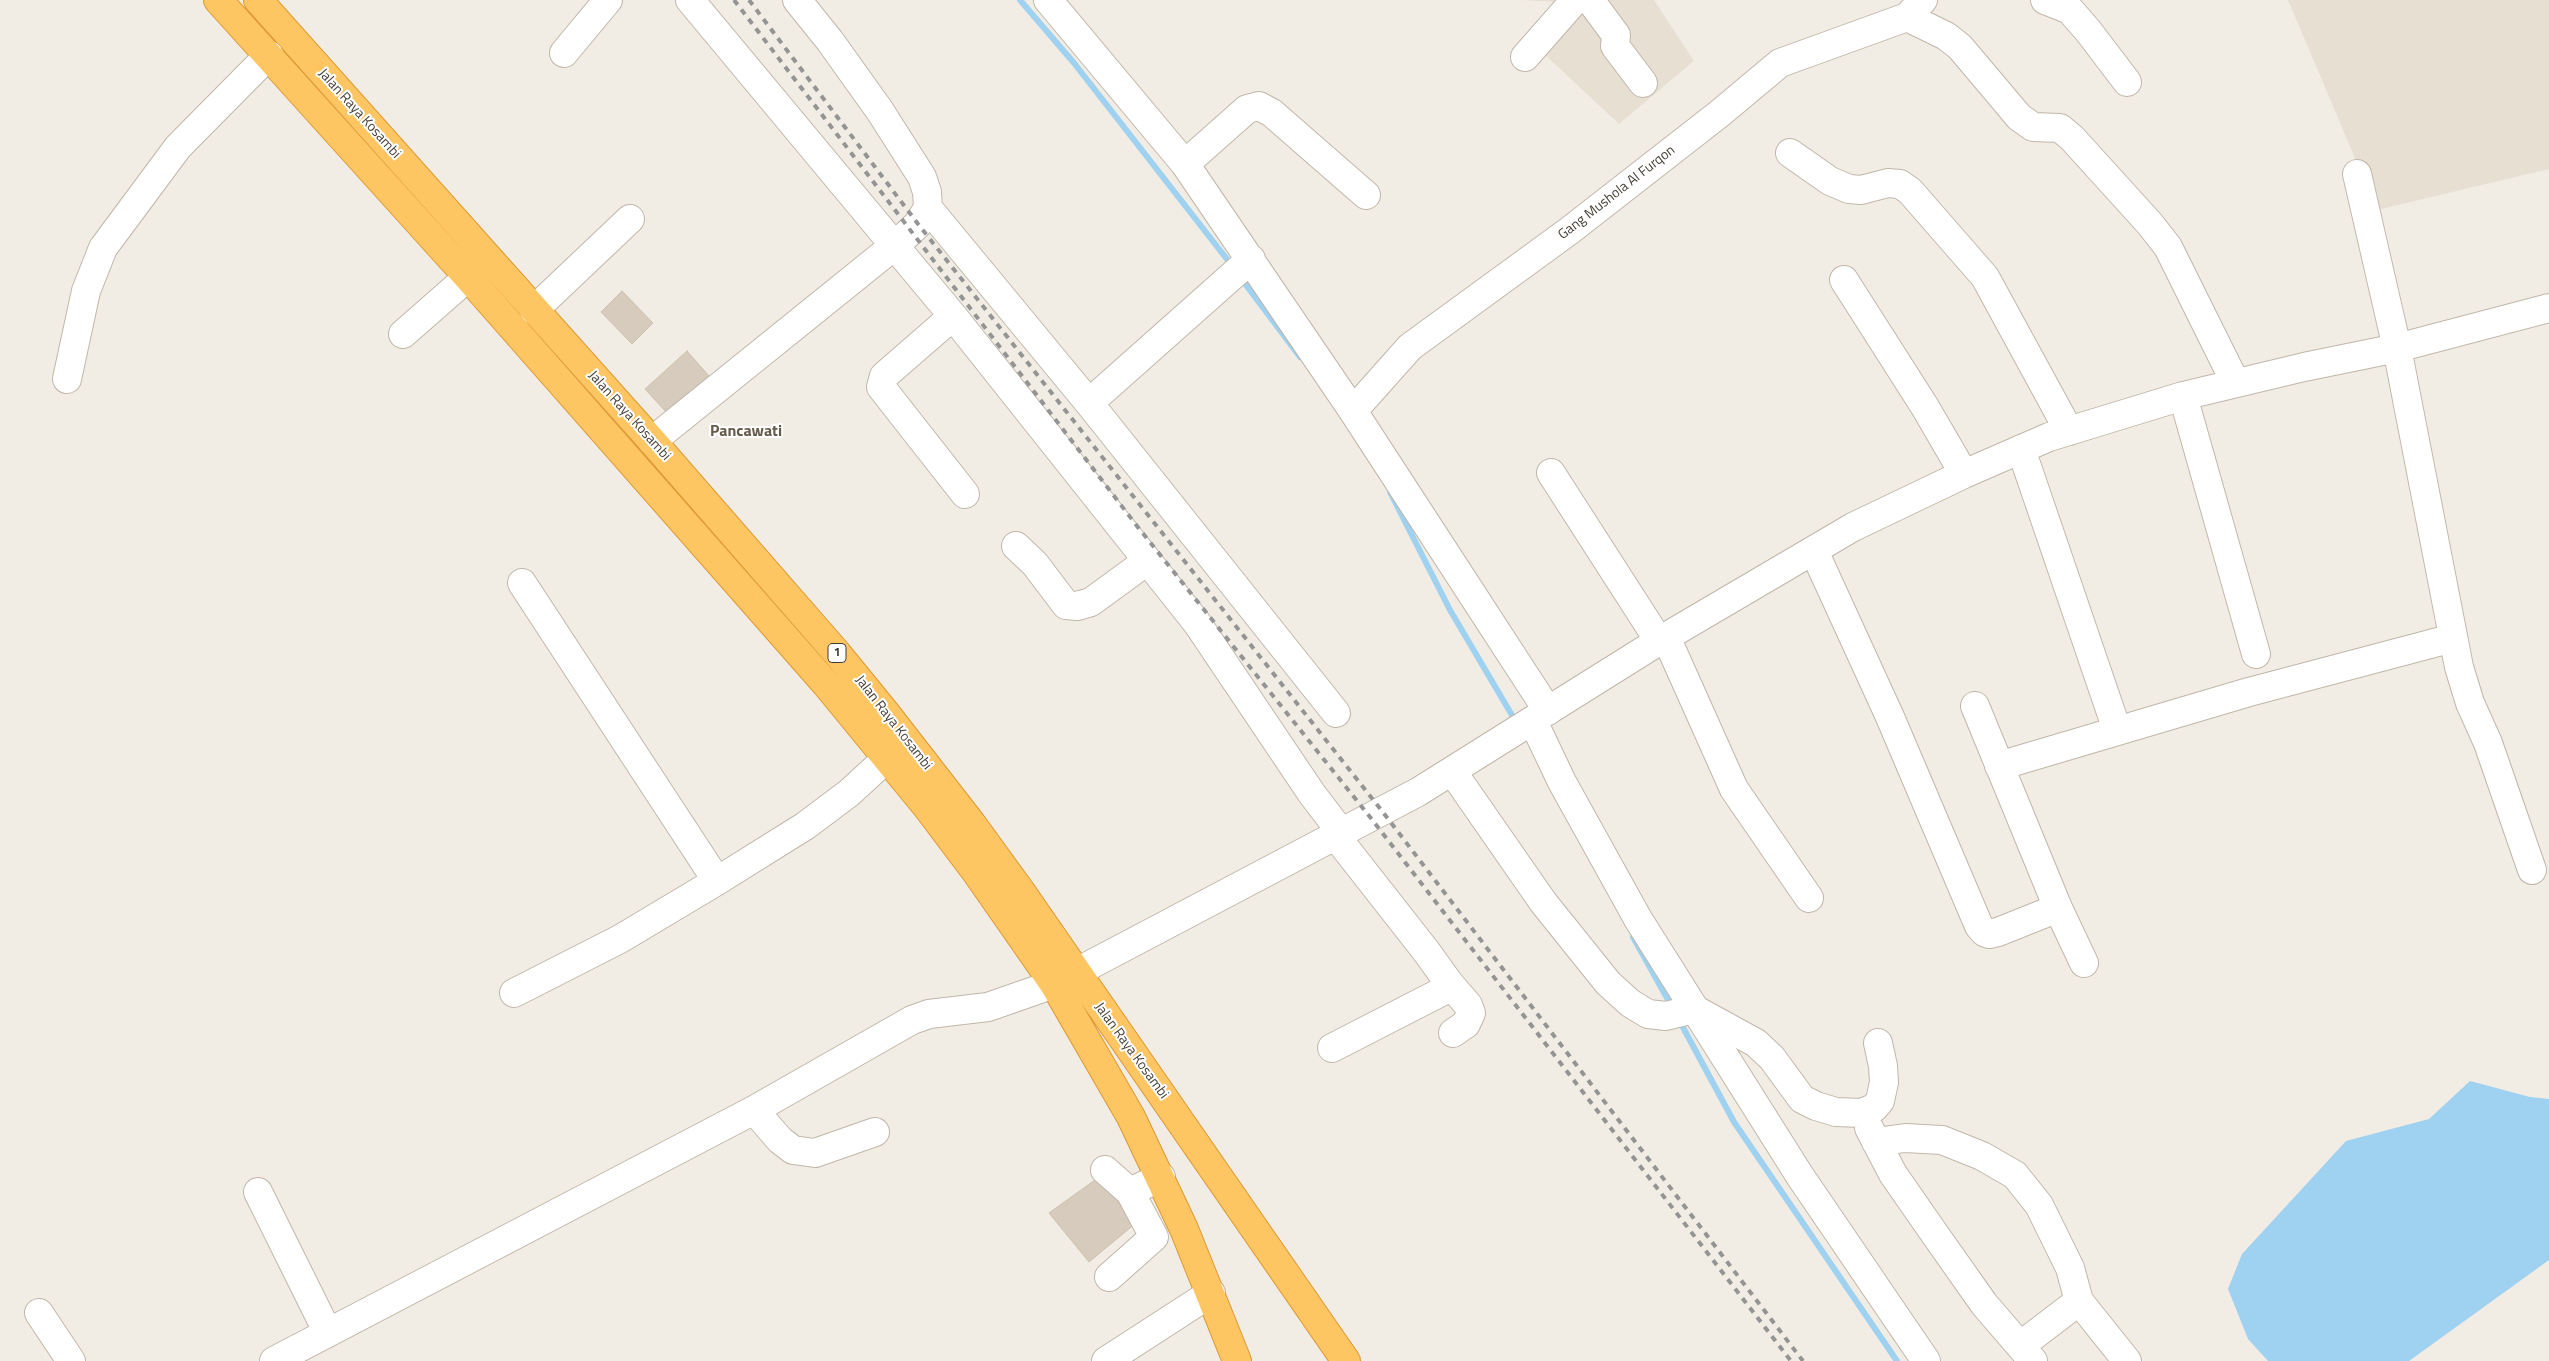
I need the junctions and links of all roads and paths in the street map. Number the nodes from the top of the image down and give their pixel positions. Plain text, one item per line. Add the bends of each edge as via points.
1 (218, 0) edge
2 (258, 0) edge
3 (608, 0) edge
4 (690, 0) edge
5 (796, 0) edge
6 (1048, 0) edge
7 (2046, 0) edge
8 (1578, 2) edge
9 (1915, 8) edge
10 (564, 53) dead end
11 (269, 55) junction
12 (1525, 57) dead end
13 (2127, 82) dead end
14 (1643, 83) dead end
15 (1790, 153) dead end
16 (1185, 164) junction
17 (2357, 174) dead end
18 (1366, 195) dead end
19 (928, 208) junction
20 (630, 219) dead end
21 (895, 245) junction
22 (1239, 270) junction
23 (468, 277) junction
24 (1844, 280) dead end
25 (2549, 308) edge
26 (953, 316) junction
27 (542, 319) junction
28 (403, 334) dead end
29 (529, 347) junction
30 (2397, 348) junction
31 (67, 379) dead end
32 (2236, 382) junction
33 (2183, 396) junction
34 (1089, 402) junction
35 (1353, 411) junction
36 (2069, 431) junction
37 (652, 442) junction
38 (2022, 449) junction
39 (1550, 473) dead end
40 (1964, 474) junction
41 (965, 494) dead end
42 (1016, 546) dead end
43 (1814, 551) junction
44 (1147, 561) junction
45 (522, 583) dead end
46 (2453, 638) junction
47 (1662, 639) junction
48 (2256, 654) dead end
49 (1975, 706) dead end
50 (1336, 713) dead end
51 (1534, 720) junction
52 (2116, 730) junction
53 (888, 758) junction
54 (1999, 766) junction
55 (1452, 770) junction
56 (1338, 834) junction
57 (2532, 870) dead end
58 (717, 881) junction
59 (1809, 898) dead end
60 (2058, 908) junction
61 (2084, 963) dead end
62 (1064, 978) junction
63 (1449, 983) junction
64 (514, 993) dead end
65 (1681, 1013) junction
66 (1452, 1033) dead end
67 (1878, 1043) dead end
68 (1332, 1048) dead end
69 (1787, 1080) junction
70 (1748, 1093) junction
71 (754, 1110) junction
72 (1861, 1113) junction
73 (875, 1132) dead end
74 (1876, 1142) junction
75 (1105, 1170) dead end
76 (1160, 1177) junction
77 (258, 1192) dead end
78 (1130, 1192) junction
79 (1109, 1277) dead end
80 (1211, 1293) junction
81 (2079, 1302) junction
82 (39, 1313) dead end
83 (327, 1331) junction
84 (2026, 1353) edge
85 (289, 1358) edge
86 (71, 1361) edge
87 (1106, 1361) edge
88 (1237, 1361) edge
89 (1346, 1361) edge
90 (1926, 1361) edge
91 (2127, 1361) edge

1 - 11 highway, Jalan Raya Kosambi / 1
2 - 27 highway, Jalan Raya Kosambi / 1
3 - 10 street
4 - 21 street
5 - 19 street via 830,41 922,177
6 - 16 street
7 - 13 street via 2070,10
8 - 12 street
8 - 14 street via 1606,44 1615,46
9 - 32 street via 1960,47 2019,117 2033,127 2060,128 2072,138 2150,224 2168,246
9 - 35 street, Gang Mushola Al Furqon via 1780,63 1576,225 1410,347
11 - 23 highway, Jalan Raya Kosambi / 1
11 - 31 street via 178,147 103,248 86,291
15 - 36 street via 1849,189 1861,190 1888,183 1900,184 1910,191 1986,276
16 - 18 street via 1247,109 1259,106
16 - 22 street
17 - 30 street
19 - 21 street via 918,224
19 - 34 street
20 - 27 street
21 - 26 street
21 - 37 street
22 - 34 street
22 - 35 street
23 - 28 street
23 - 29 highway, Jalan Raya Kosambi / 1
24 - 40 street
25 - 30 street
26 - 41 street via 884,376 881,386
26 - 44 street
27 - 29 highway
27 - 37 highway, Jalan Raya Kosambi / 1
29 - 53 highway, Jalan Raya Kosambi / 1
30 - 32 street
30 - 46 street
32 - 33 street
33 - 36 street
33 - 48 street
34 - 50 street
35 - 51 street
36 - 38 street
37 - 62 highway, Jalan Raya Kosambi / 1 via 836,652 972,824
38 - 40 street
38 - 52 street
39 - 47 street
40 - 43 street via 1853,527
42 - 44 street via 1035,564 1066,605 1091,602
43 - 47 street
43 - 60 street via 1979,926 1989,934 1998,932
44 - 56 street via 1196,623
45 - 58 street
46 - 52 street
46 - 57 street via 2470,703 2488,743
47 - 51 street
47 - 59 street via 1734,788
49 - 54 street
51 - 55 street
51 - 65 street via 1562,782 1638,919
52 - 54 street
53 - 58 street via 805,826
53 - 62 highway, Jalan Raya Kosambi / 1
54 - 60 street
55 - 56 street via 1418,792
55 - 65 street via 1543,902 1608,983 1648,1014
56 - 62 street
56 - 63 street
58 - 64 street via 620,939
60 - 61 street
62 - 71 street via 988,1007 929,1014 912,1020
62 - 76 highway, Jalan Raya Kosambi / 1
62 - 89 highway, Jalan Raya Kosambi / 1 via 1200,1148
63 - 66 street via 1471,1013 1466,1024
63 - 68 street via 1442,991
65 - 69 street via 1756,1043 1772,1058
65 - 70 street
67 - 72 street via 1884,1074 1880,1100 1874,1108
69 - 70 street
69 - 72 street via 1802,1099 1816,1106 1836,1112
70 - 90 street
71 - 73 street via 792,1150 815,1153
71 - 83 street
72 - 74 street
74 - 81 street via 1905,1138 1942,1140 1982,1156 2015,1175 2039,1205 2070,1268
74 - 84 street via 1939,1241 1984,1304
75 - 78 street
76 - 78 street
76 - 80 highway, Jalan Raya Kosambi / 1
77 - 83 street
78 - 79 street via 1154,1237
80 - 87 street
80 - 88 highway, Jalan Raya Kosambi / 1
81 - 84 street
81 - 91 street
82 - 86 street
83 - 85 street

